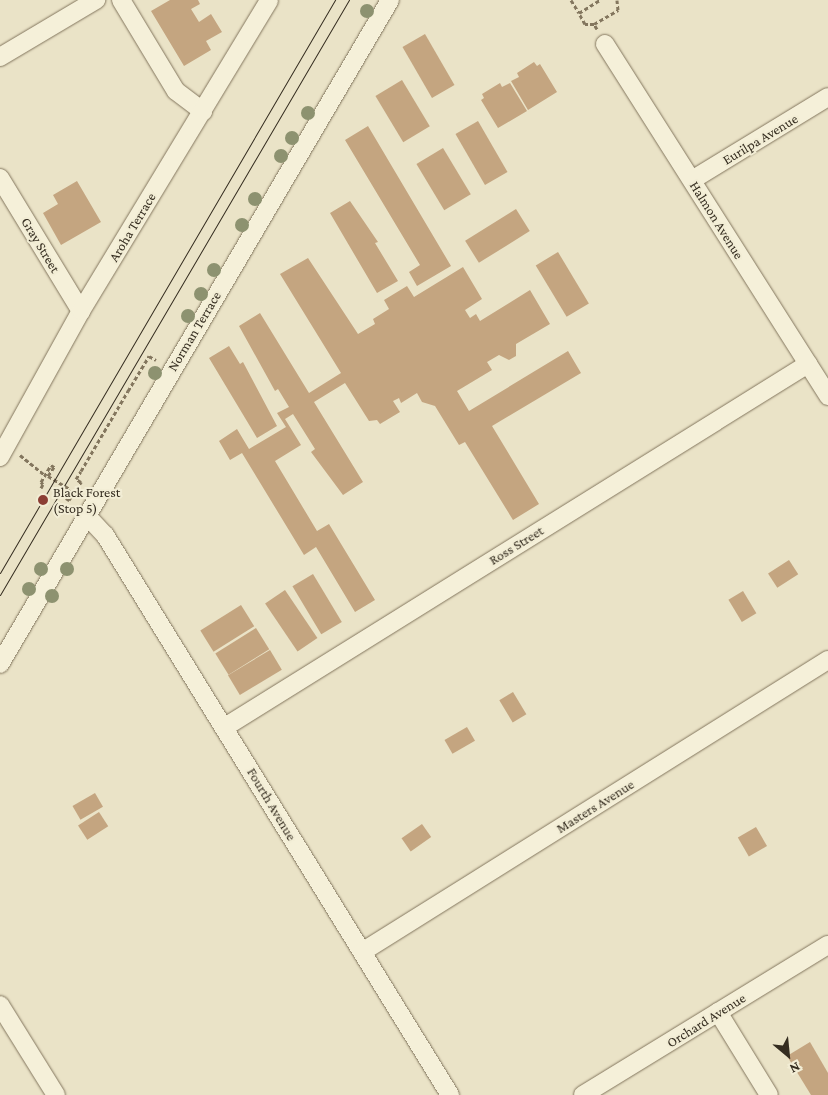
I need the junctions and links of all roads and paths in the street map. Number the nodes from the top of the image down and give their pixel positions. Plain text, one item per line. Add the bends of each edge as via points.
1 (96, 0) edge
2 (121, 0) edge
3 (270, 0) edge
4 (390, 0) edge
5 (571, 0) edge
6 (600, 0) edge
7 (617, 0) edge
8 (579, 13) junction
9 (594, 24) junction
10 (605, 44) joint
11 (0, 57) edge
12 (828, 98) edge
13 (203, 111) junction
14 (0, 178) edge
15 (692, 180) junction
16 (81, 311) junction
17 (156, 360) dead end
18 (808, 364) junction
19 (828, 396) edge
20 (3, 451) edge
21 (45, 475) junction
22 (41, 488) dead end
23 (88, 517) junction
24 (828, 660) edge
25 (0, 664) edge
26 (225, 727) junction
27 (828, 945) edge
28 (362, 952) junction
29 (0, 1005) edge
30 (718, 1012) junction
31 (56, 1095) edge
32 (450, 1095) edge
33 (583, 1095) edge
34 (769, 1095) edge

1 - 11 street
2 - 13 street via 176,91
3 - 13 street, Aroha Terrace
4 - 23 street, Norman Terrace via 169,372
5 - 8 path
6 - 8 path
7 - 9 path via 620,4 618,10
8 - 9 path via 585,24
9 - 10 path
10 - 15 street, Halmon Avenue
12 - 15 street, Eurilpa Avenue
13 - 16 street, Aroha Terrace
14 - 16 street, Gray Street
15 - 18 street, Halmon Avenue
16 - 20 street, Aroha Terrace
17 - 21 path via 149,356 76,479 81,482 69,500 66,498 70,488 48,476 54,467 51,465
18 - 19 street, Halmon Avenue
18 - 26 street, Ross Street
20 - 21 path
21 - 22 path
23 - 25 street, Norman Terrace
23 - 26 street, Fourth Avenue via 105,535
24 - 28 street, Masters Avenue
26 - 28 street, Fourth Avenue
27 - 30 street, Orchard Avenue
28 - 32 street, Fourth Avenue
29 - 31 street
30 - 33 street, Orchard Avenue
30 - 34 street

